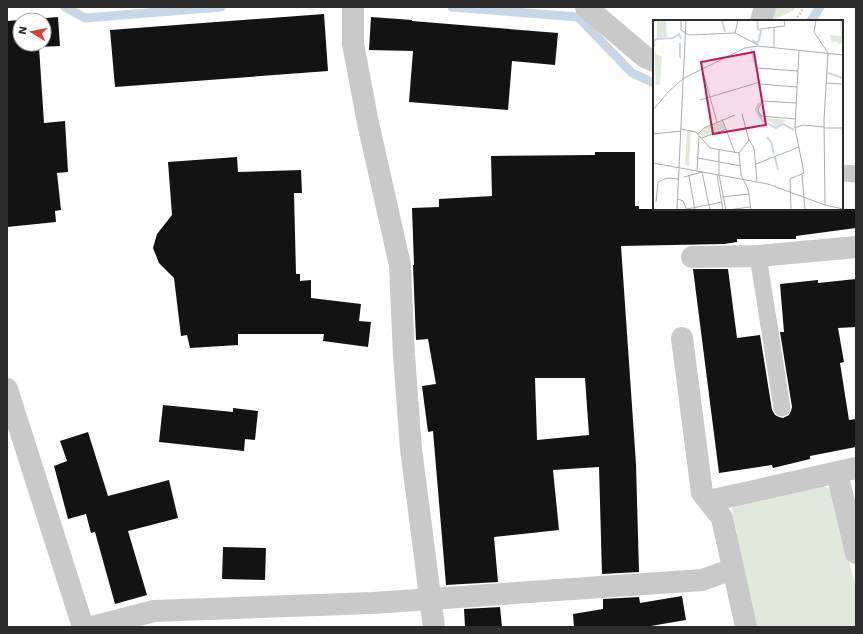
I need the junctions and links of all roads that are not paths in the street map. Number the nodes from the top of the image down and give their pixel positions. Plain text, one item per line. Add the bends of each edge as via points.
1 (352, 7) edge
2 (586, 7) edge
3 (765, 7) edge
4 (761, 20) edge
5 (653, 61) edge
6 (843, 173) edge
7 (856, 174) edge
8 (856, 247) edge
9 (758, 256) junction
10 (692, 257) dead end
11 (682, 338) dead end
12 (7, 389) edge
13 (782, 408) dead end
14 (846, 470) edge
15 (709, 501) junction
16 (856, 553) edge
17 (733, 569) junction
18 (431, 599) junction
19 (83, 627) edge
20 (92, 627) edge
21 (434, 627) edge
22 (746, 627) edge

1 - 18 street via 353,44 400,265 411,449
2 - 5 street via 645,57
3 - 4 street
6 - 7 lane
8 - 9 street
9 - 10 street
9 - 13 lane
11 - 15 street via 702,493
12 - 19 street
14 - 15 street
14 - 16 street
15 - 17 street via 722,518
17 - 18 street via 702,580
17 - 22 street
18 - 20 street via 154,611
18 - 21 street

